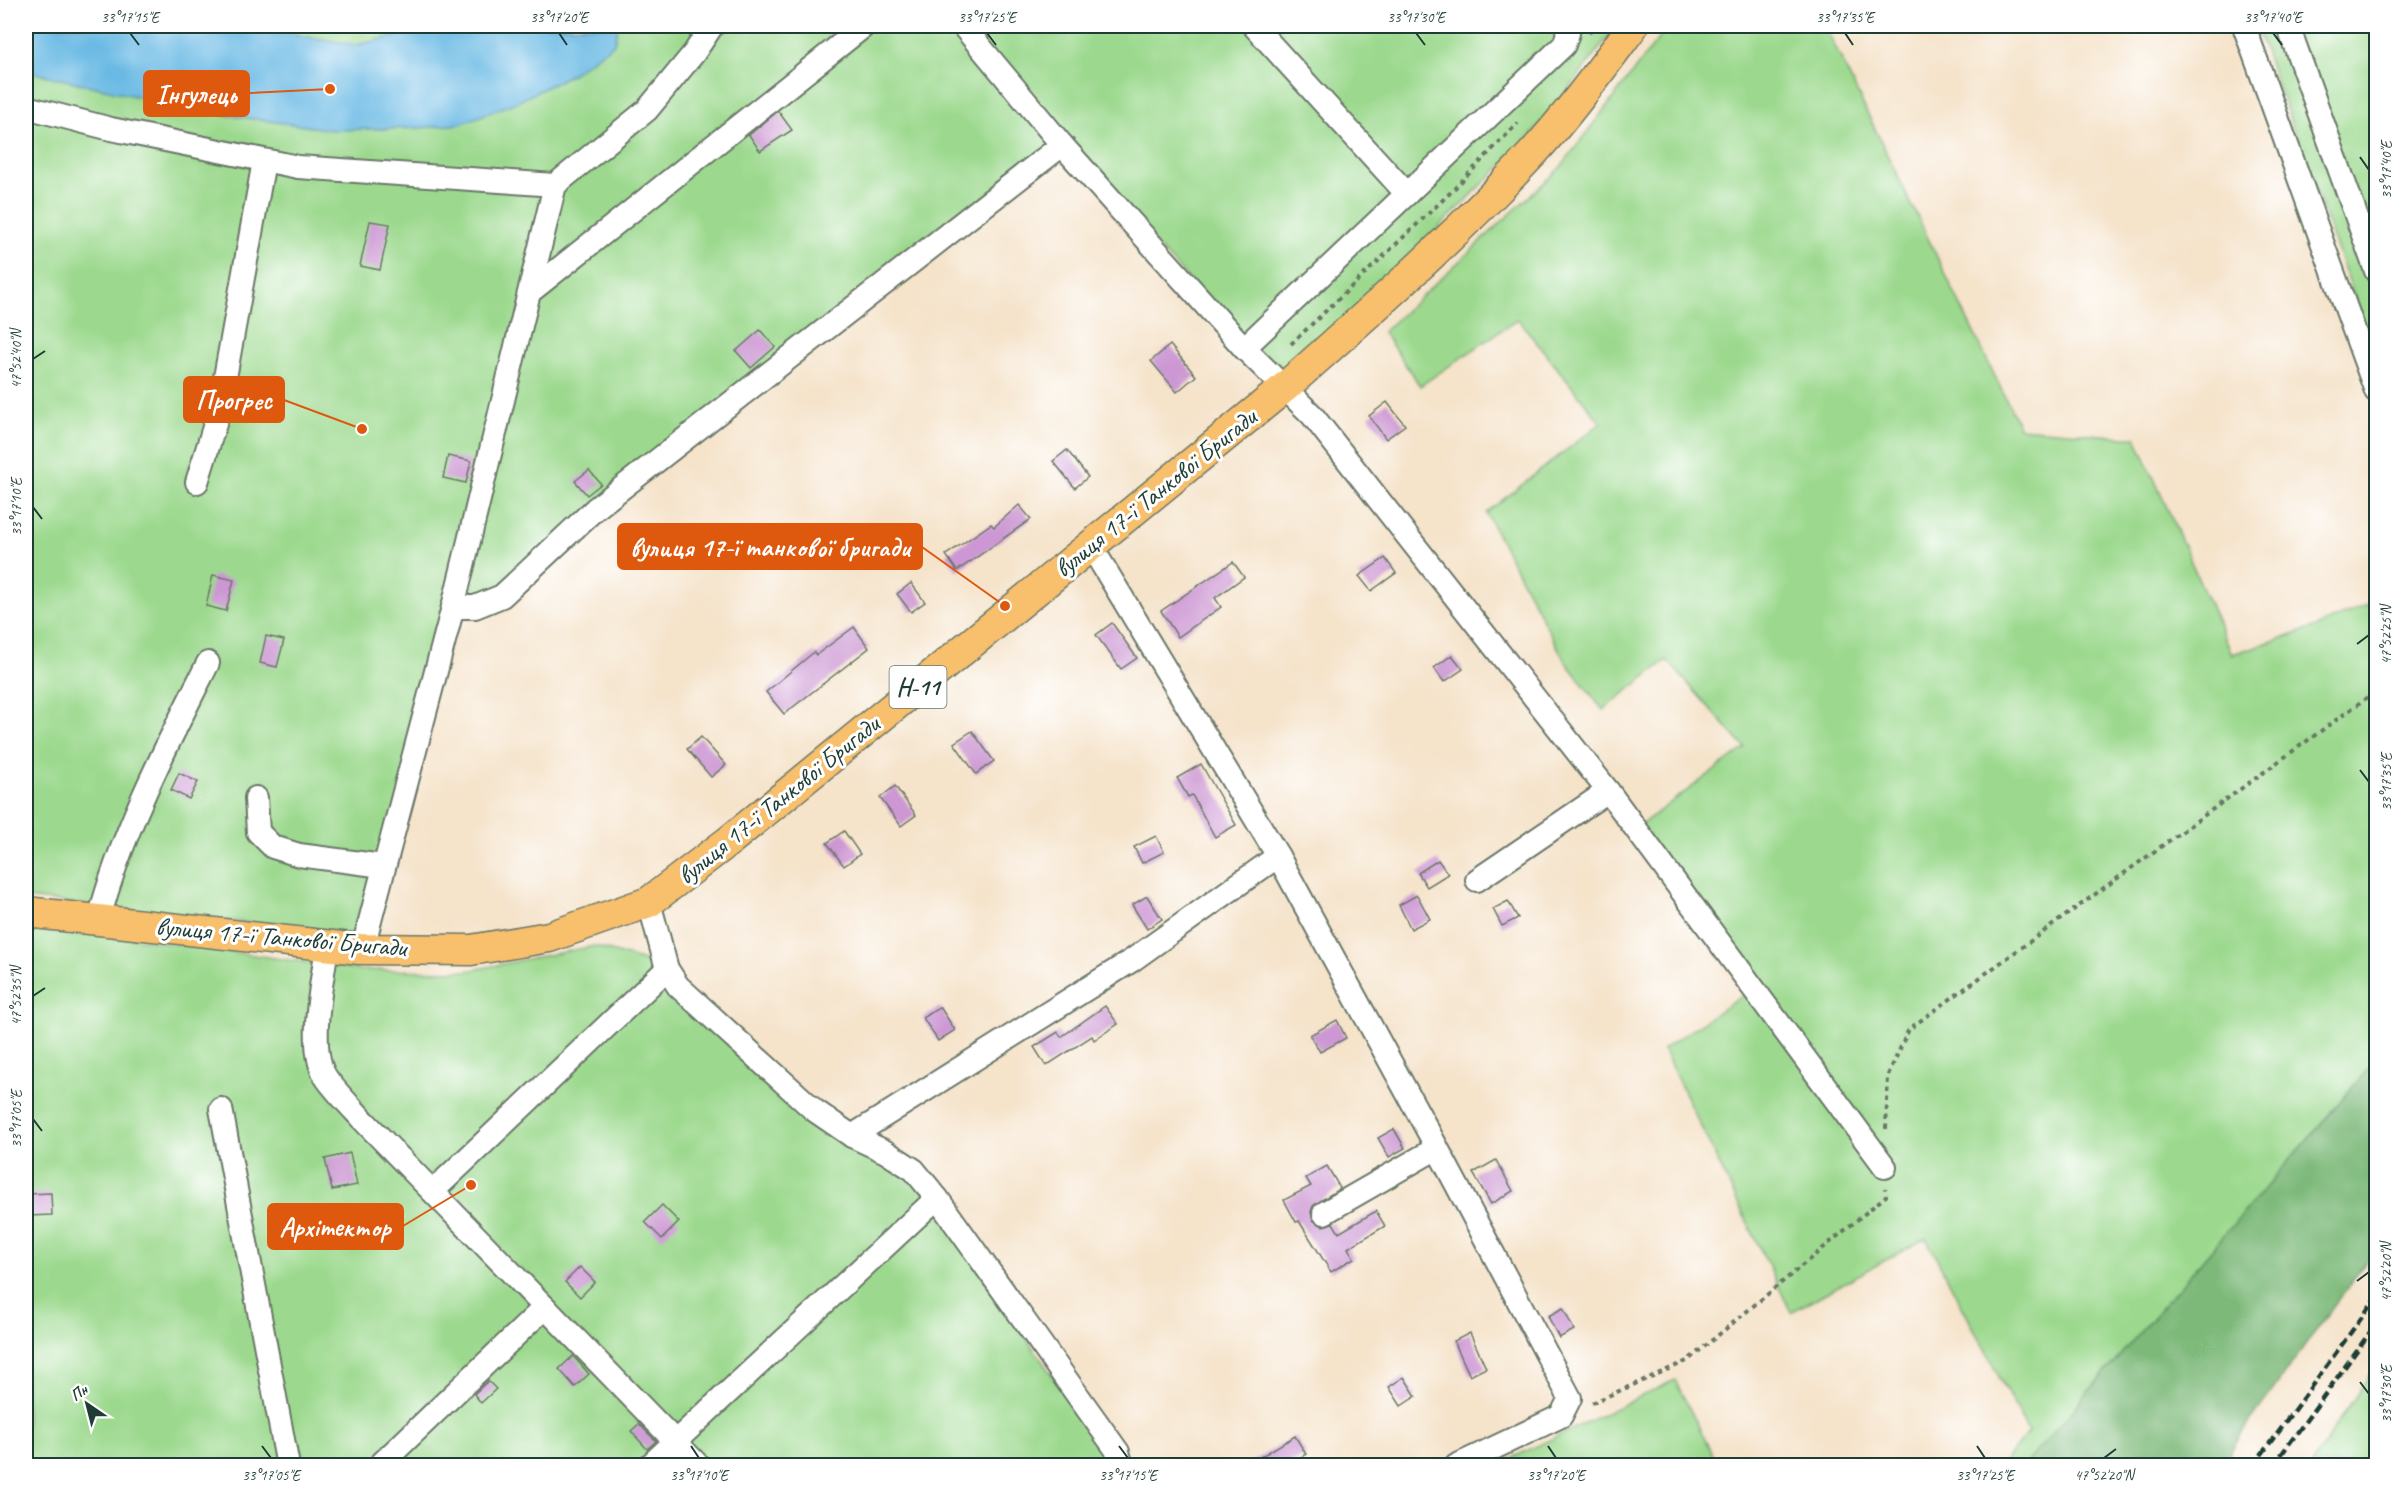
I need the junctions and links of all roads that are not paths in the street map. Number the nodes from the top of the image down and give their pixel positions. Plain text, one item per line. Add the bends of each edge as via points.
1 (712, 26) edge
2 (864, 26) edge
3 (963, 26) edge
4 (1254, 26) edge
5 (1566, 26) edge
6 (1633, 26) edge
7 (2244, 26) edge
8 (2288, 26) edge
9 (26, 107) edge
10 (1062, 146) junction
11 (264, 160) junction
12 (555, 185) junction
13 (1407, 194) junction
14 (2375, 265) edge
15 (531, 291) junction
16 (1244, 348) junction
17 (1274, 379) junction
18 (2376, 391) edge
19 (197, 482) dead end
20 (1091, 546) junction
21 (453, 606) junction
22 (208, 663) dead end
23 (1608, 791) junction
24 (256, 798) dead end
25 (1278, 856) junction
26 (383, 866) junction
27 (1477, 880) dead end
28 (649, 902) junction
29 (26, 912) edge
30 (99, 919) junction
31 (327, 945) junction
32 (360, 949) junction
33 (667, 969) junction
34 (221, 1109) dead end
35 (852, 1136) junction
36 (1437, 1148) junction
37 (1885, 1167) road end
38 (433, 1191) junction
39 (938, 1198) junction
40 (1324, 1214) dead end
41 (545, 1306) junction
42 (675, 1441) junction
43 (288, 1466) edge
44 (379, 1466) edge
45 (649, 1466) edge
46 (699, 1466) edge
47 (1122, 1466) edge
48 (1456, 1466) edge

1 - 12 street via 647,110
2 - 15 street
3 - 10 street
4 - 13 street
5 - 13 street via 1564,45
6 - 17 main road, вулиця 17-ї Танкової Бригади / Н-11 via 1532,153 1370,312
7 - 18 street
8 - 14 street
9 - 11 street
10 - 16 street
10 - 21 street via 595,509 502,596 475,607
11 - 12 street via 298,167
11 - 19 street via 219,411
12 - 15 street
13 - 16 street
15 - 21 street
16 - 17 street
17 - 20 main road, вулиця 17-ї Танкової Бригади / Н-11
17 - 23 street via 1312,415
20 - 25 street
20 - 28 main road, вулиця 17-ї Танкової Бригади / Н-11
21 - 26 street
22 - 30 street via 160,759 106,891
23 - 27 street
23 - 37 street
24 - 26 street via 258,832 273,847 299,855
25 - 35 street via 1131,961
25 - 36 street
26 - 32 street
28 - 32 main road, вулиця 17-ї Танкової Бригади / Н-11 via 549,937 471,950
28 - 33 street
29 - 30 main road, вулиця 17-ї Танкової Бригади / Н-11
30 - 31 main road, вулиця 17-ї Танкової Бригади / Н-11
31 - 32 main road, вулиця 17-ї Танкової Бригади / Н-11
31 - 38 street via 316,1044 318,1062 326,1079
33 - 35 street via 678,986 814,1110
33 - 38 street
34 - 43 street
35 - 39 street via 914,1170
36 - 40 street
36 - 48 street via 1570,1398 1561,1416
38 - 41 street
39 - 42 street
39 - 47 street via 1118,1452
41 - 42 street
41 - 44 street
42 - 45 street
42 - 46 street

